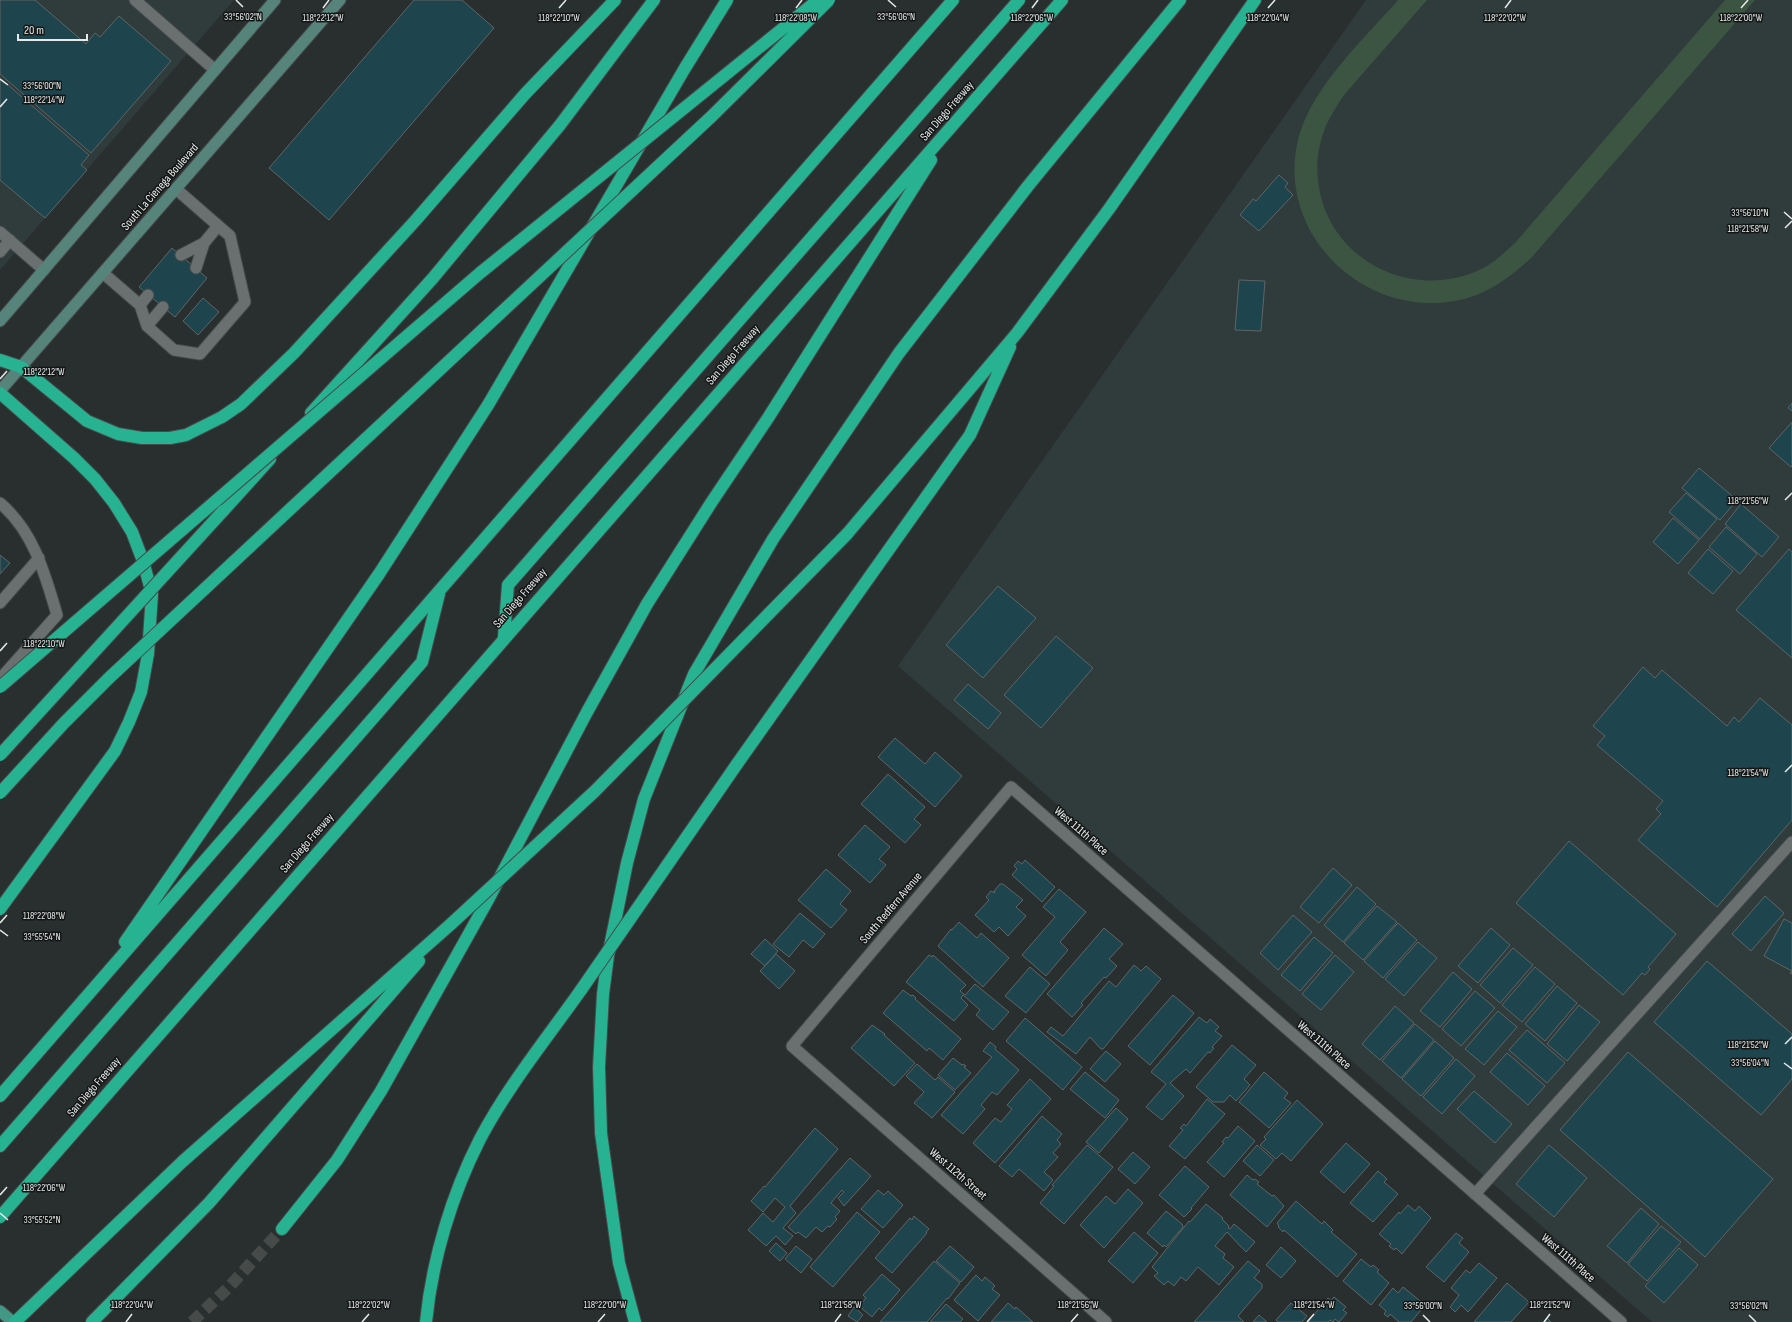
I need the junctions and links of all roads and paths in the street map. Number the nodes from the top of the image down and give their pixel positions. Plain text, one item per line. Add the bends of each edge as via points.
1 (135, 0) edge
2 (275, 0) edge
3 (340, 0) edge
4 (615, 0) edge
5 (654, 0) edge
6 (727, 0) edge
7 (818, 0) edge
8 (829, 0) edge
9 (953, 0) edge
10 (1019, 0) edge
11 (1062, 0) edge
12 (1180, 0) edge
13 (1255, 0) edge
14 (215, 70) junction
15 (952, 127) junction
16 (176, 189) junction
17 (218, 226) junction
18 (0, 232) edge
19 (10, 240) junction
20 (204, 243) junction
21 (0, 252) edge
22 (181, 255) dead end
23 (196, 268) dead end
24 (44, 270) junction
25 (103, 273) junction
26 (148, 294) dead end
27 (140, 305) junction
28 (163, 307) dead end
29 (0, 321) edge
30 (147, 326) junction
31 (1016, 333) junction
32 (0, 360) edge
33 (21, 366) junction
34 (0, 392) edge
35 (0, 503) edge
36 (39, 558) junction
37 (440, 591) junction
38 (0, 603) edge
39 (504, 637) junction
40 (0, 679) edge
41 (0, 687) edge
42 (0, 756) edge
43 (1011, 787) joint
44 (0, 793) edge
45 (1792, 842) edge
46 (0, 909) edge
47 (451, 924) junction
48 (92, 991) junction
49 (792, 1046) joint
50 (0, 1096) edge
51 (0, 1146) edge
52 (1475, 1194) junction
53 (0, 1217) edge
54 (282, 1229) tunnel mouth
55 (0, 1310) edge
56 (14, 1322) edge
57 (92, 1322) edge
58 (426, 1322) edge
59 (635, 1322) edge
60 (1106, 1322) edge
61 (1621, 1322) edge

1 - 14 street
2 - 14 main road
3 - 16 main road, South La Cienega Boulevard
4 - 33 highway via 525,94 415,222 294,353 241,404 222,417 186,434 170,438 142,438 118,434 87,421
5 - 42 highway, bridge via 560,125 433,278
6 - 48 highway via 480,418 380,574
7 - 41 highway, bridge via 480,273
8 - 44 highway, bridge via 712,116 104,684 64,723
9 - 37 highway
10 - 39 highway via 508,585
11 - 15 highway, San Diego Freeway
12 - 59 highway via 1023,192 899,353 773,539 694,674 644,799 627,863 603,994 599,1067 601,1133 619,1263
13 - 31 highway via 1109,209
14 - 24 main road
15 - 39 highway, San Diego Freeway
15 - 54 highway via 647,604 489,898 381,1091 337,1160
16 - 17 street
16 - 25 main road, South La Cienega Boulevard
17 - 20 street
17 - 30 street via 230,236 245,302 200,354 174,350
18 - 19 street
19 - 21 street
19 - 24 street
20 - 22 street
20 - 23 street
24 - 29 main road
25 - 27 street
25 - 33 main road, South La Cienega Boulevard
26 - 27 street
27 - 30 street
28 - 30 street
31 - 47 highway, bridge via 847,534 594,791
31 - 58 highway, bridge via 970,435 502,1101 480,1139 451,1211 438,1259
32 - 33 highway
33 - 34 main road, South La Cienega Boulevard
34 - 46 highway via 74,458 114,503 132,532 152,594 148,654 141,692 129,722 115,751
35 - 36 street via 13,514
36 - 38 street
36 - 40 street via 57,615
37 - 48 highway
37 - 51 highway via 422,662
39 - 53 highway, San Diego Freeway
43 - 49 street, South Redfern Avenue
43 - 52 street, West 111th Place
45 - 52 street
47 - 56 highway via 182,1162
47 - 57 highway via 208,1203
48 - 50 highway
49 - 60 street, West 112th Street
52 - 61 street, West 111th Place
55 - 56 main road

